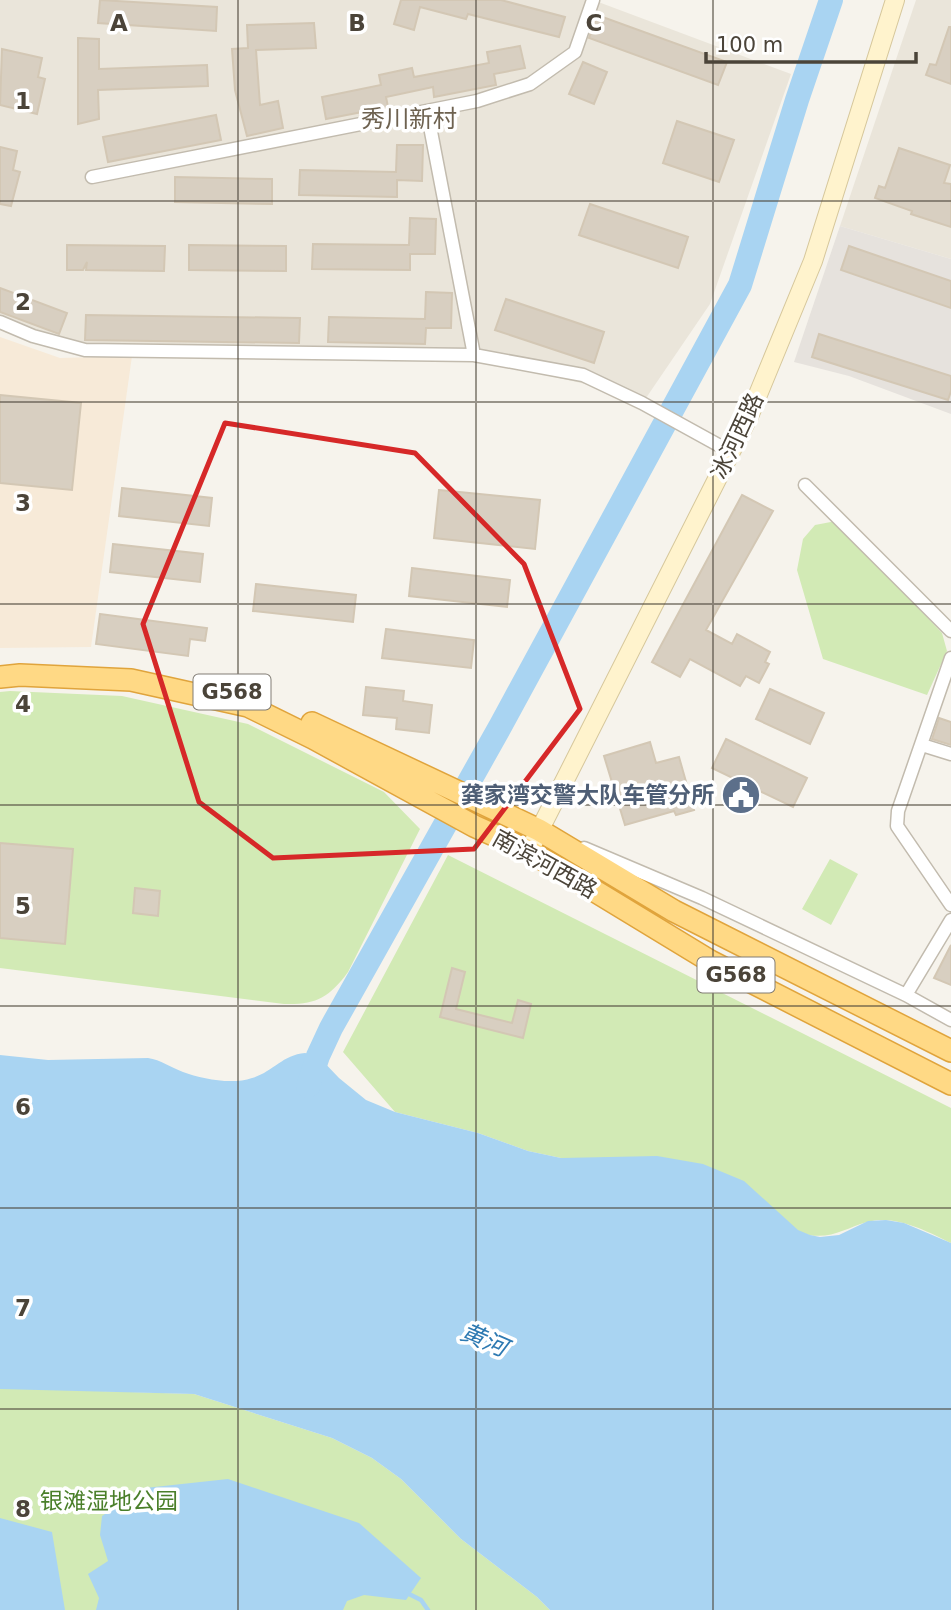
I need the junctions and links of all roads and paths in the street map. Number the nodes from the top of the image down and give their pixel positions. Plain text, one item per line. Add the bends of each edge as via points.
1 (593, 0) edge
2 (895, 0) edge
3 (427, 111) junction
4 (92, 177) dead end
5 (0, 322) edge
6 (474, 355) junction
7 (731, 452) junction
8 (805, 485) dead end
9 (951, 631) edge
10 (951, 658) edge
11 (0, 663) edge
12 (0, 677) edge
13 (945, 693) edge
14 (922, 746) junction
15 (951, 754) edge
16 (539, 830) junction
17 (529, 851) junction
18 (951, 905) edge
19 (951, 920) edge
20 (906, 995) junction
21 (951, 1020) edge
22 (951, 1051) edge
23 (951, 1084) edge

1 - 3 street via 575,52 530,84
2 - 7 main road, 冰河西路 via 813,261
3 - 4 street
3 - 6 street
5 - 6 street via 85,350
6 - 7 street via 583,376
7 - 16 main road, 冰河西路
8 - 9 street
10 - 13 street
11 - 16 highway, 南滨河西路 / G568 via 132,668 252,696
12 - 17 highway, 南滨河西路 / G568 via 131,680 248,706
13 - 14 street
14 - 15 street
14 - 18 street via 898,811 898,826
16 - 17 main road, 冰河西路
16 - 20 street, 南滨河西路 via 657,877
16 - 22 highway, 南滨河西路 / G568 via 674,911
17 - 23 highway, 南滨河西路 / G568 via 710,961
19 - 20 street
20 - 21 street, 南滨河西路

